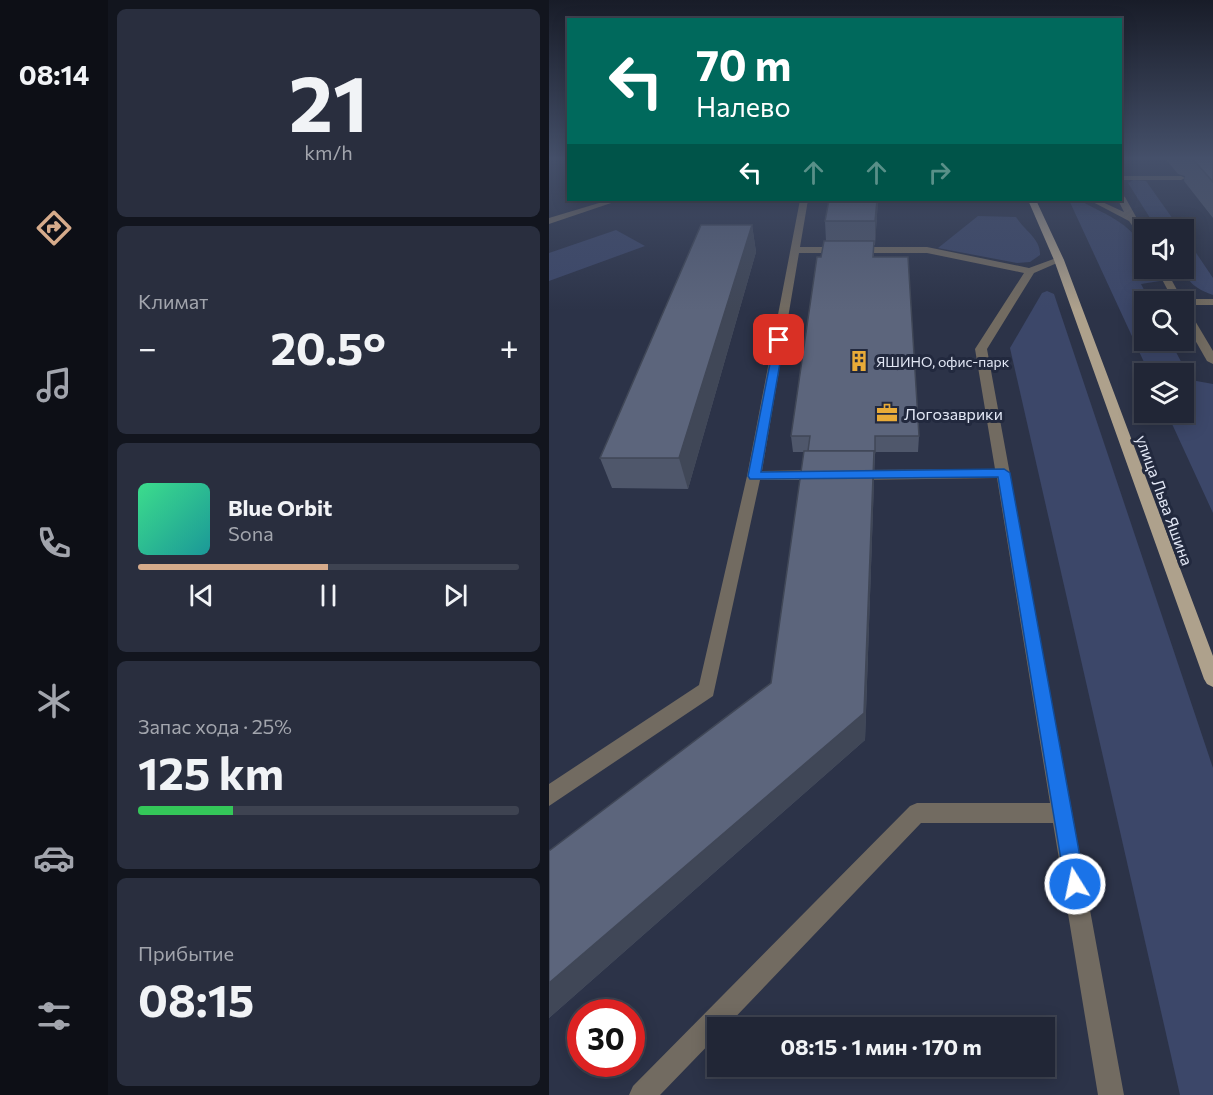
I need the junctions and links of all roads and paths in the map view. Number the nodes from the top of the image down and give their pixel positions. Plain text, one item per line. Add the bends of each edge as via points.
1 (589, 208) edge
2 (803, 208) edge
3 (1036, 208) edge
4 (1110, 208) edge
5 (1127, 208) edge
6 (1132, 219) junction
7 (549, 220) edge
8 (1134, 222) edge
9 (795, 250) junction
10 (1059, 260) junction
11 (1030, 271) junction
12 (1194, 302) edge
13 (1213, 302) edge
14 (1194, 328) edge
15 (1213, 361) edge
16 (1004, 473) junction
17 (754, 476) junction
18 (1213, 679) edge
19 (549, 796) edge
20 (1063, 813) junction
21 (642, 1095) edge
22 (1111, 1095) edge

1 - 7 street
2 - 9 street
3 - 10 main road, улица Льва Яшина
4 - 6 street
5 - 6 street
6 - 8 street
9 - 11 street via 927,250
9 - 17 street
10 - 11 street
10 - 18 main road, улица Льва Яшина
11 - 16 street via 981,349
12 - 13 street
14 - 15 street
16 - 17 street
16 - 20 street
17 - 19 street via 707,690
20 - 21 street via 917,813
20 - 22 street

